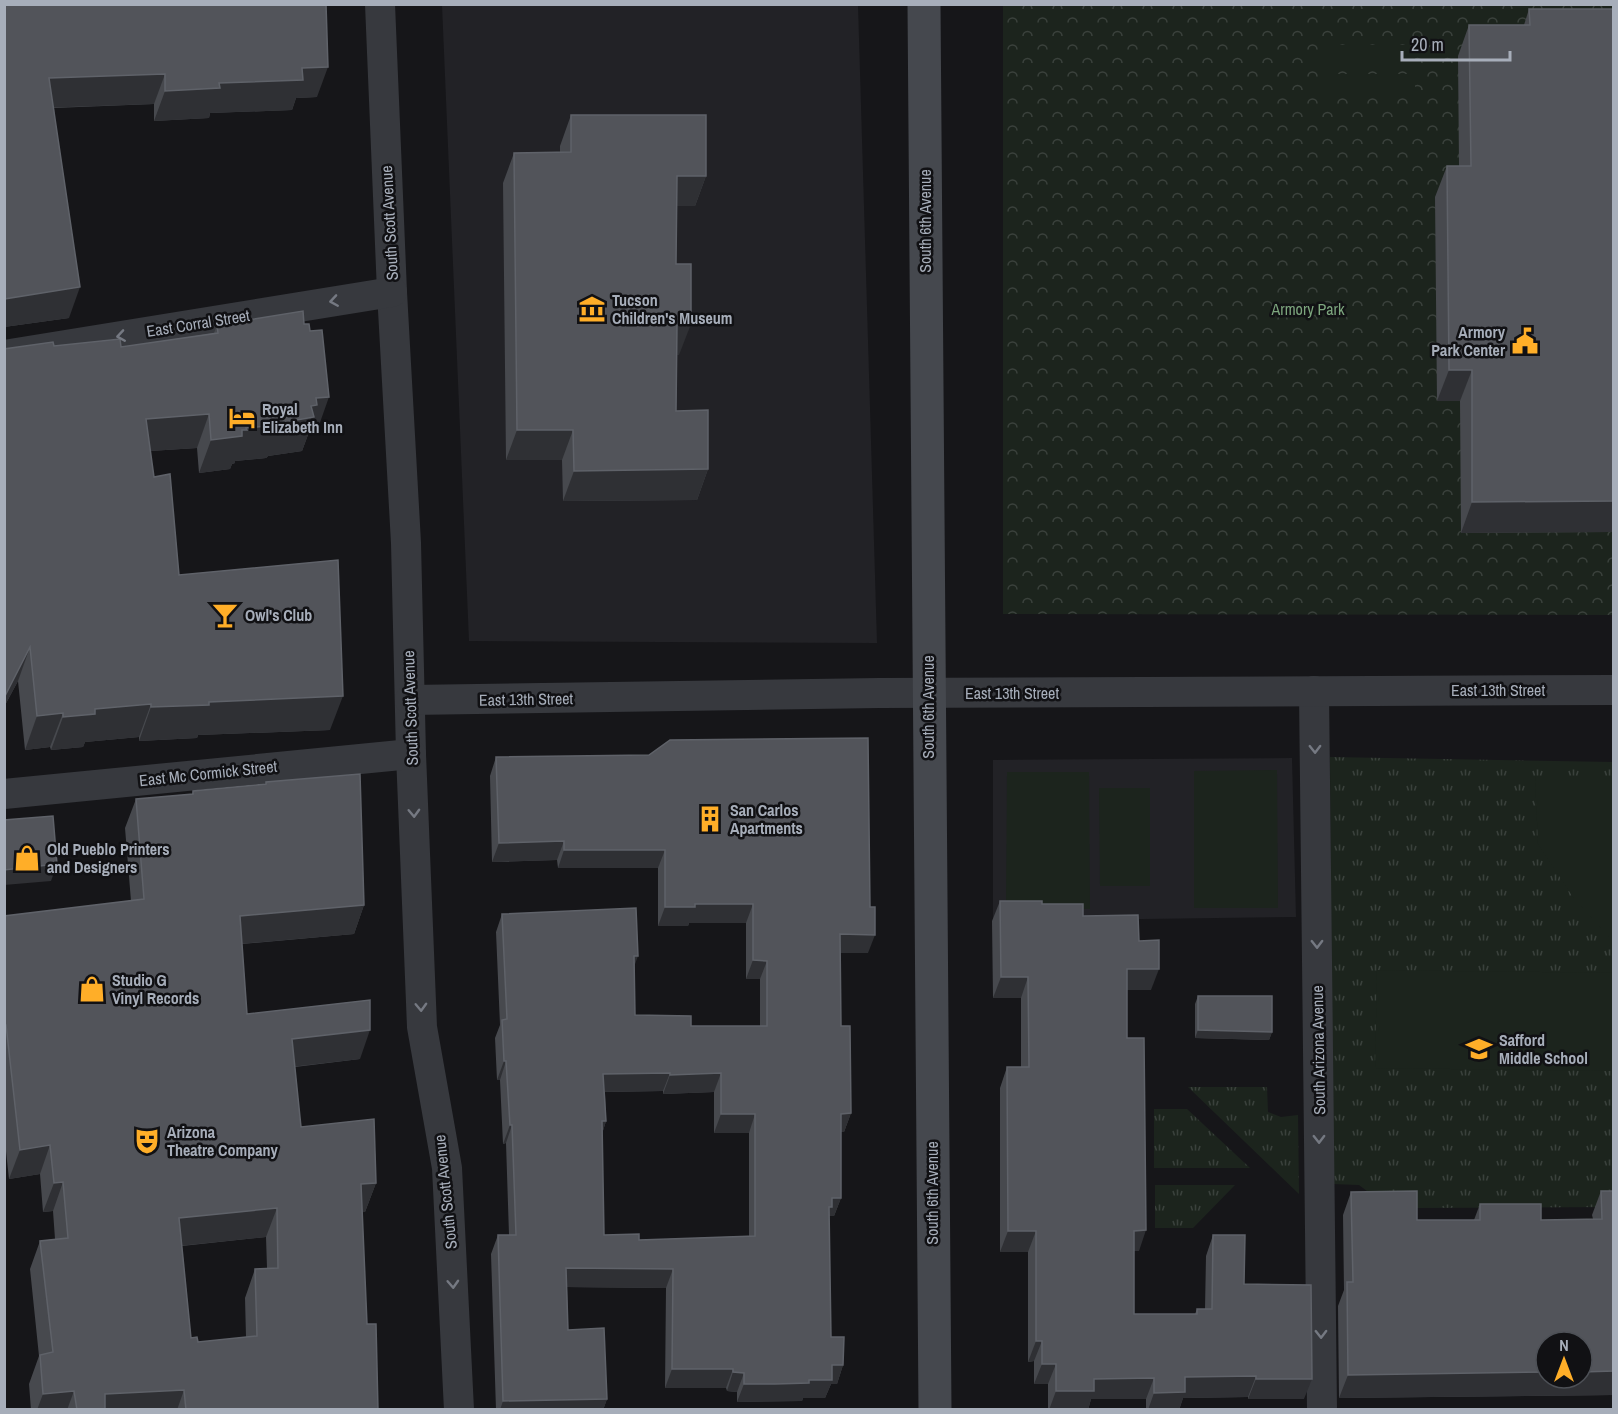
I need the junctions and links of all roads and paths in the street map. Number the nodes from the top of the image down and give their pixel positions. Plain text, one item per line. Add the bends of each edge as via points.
1 (380, 4) edge
2 (924, 4) edge
3 (392, 292) junction
4 (4, 355) edge
5 (1614, 690) edge
6 (1314, 691) junction
7 (928, 693) junction
8 (410, 700) junction
9 (411, 754) junction
10 (4, 794) edge
11 (459, 1410) edge
12 (934, 1410) edge
13 (1322, 1410) edge

1 - 3 street, South Scott Avenue
2 - 7 main road, South 6th Avenue
3 -> 4 street, East Corral Street
3 - 8 street, South Scott Avenue
5 - 6 street, East 13th Street
6 - 7 street, East 13th Street
6 -> 13 street, South Arizona Avenue
7 - 8 street, East 13th Street
7 - 12 main road, South 6th Avenue
8 - 9 street, South Scott Avenue
9 - 10 street, East Mc Cormick Street
9 -> 11 street, South Scott Avenue via 422,1027 447,1168

